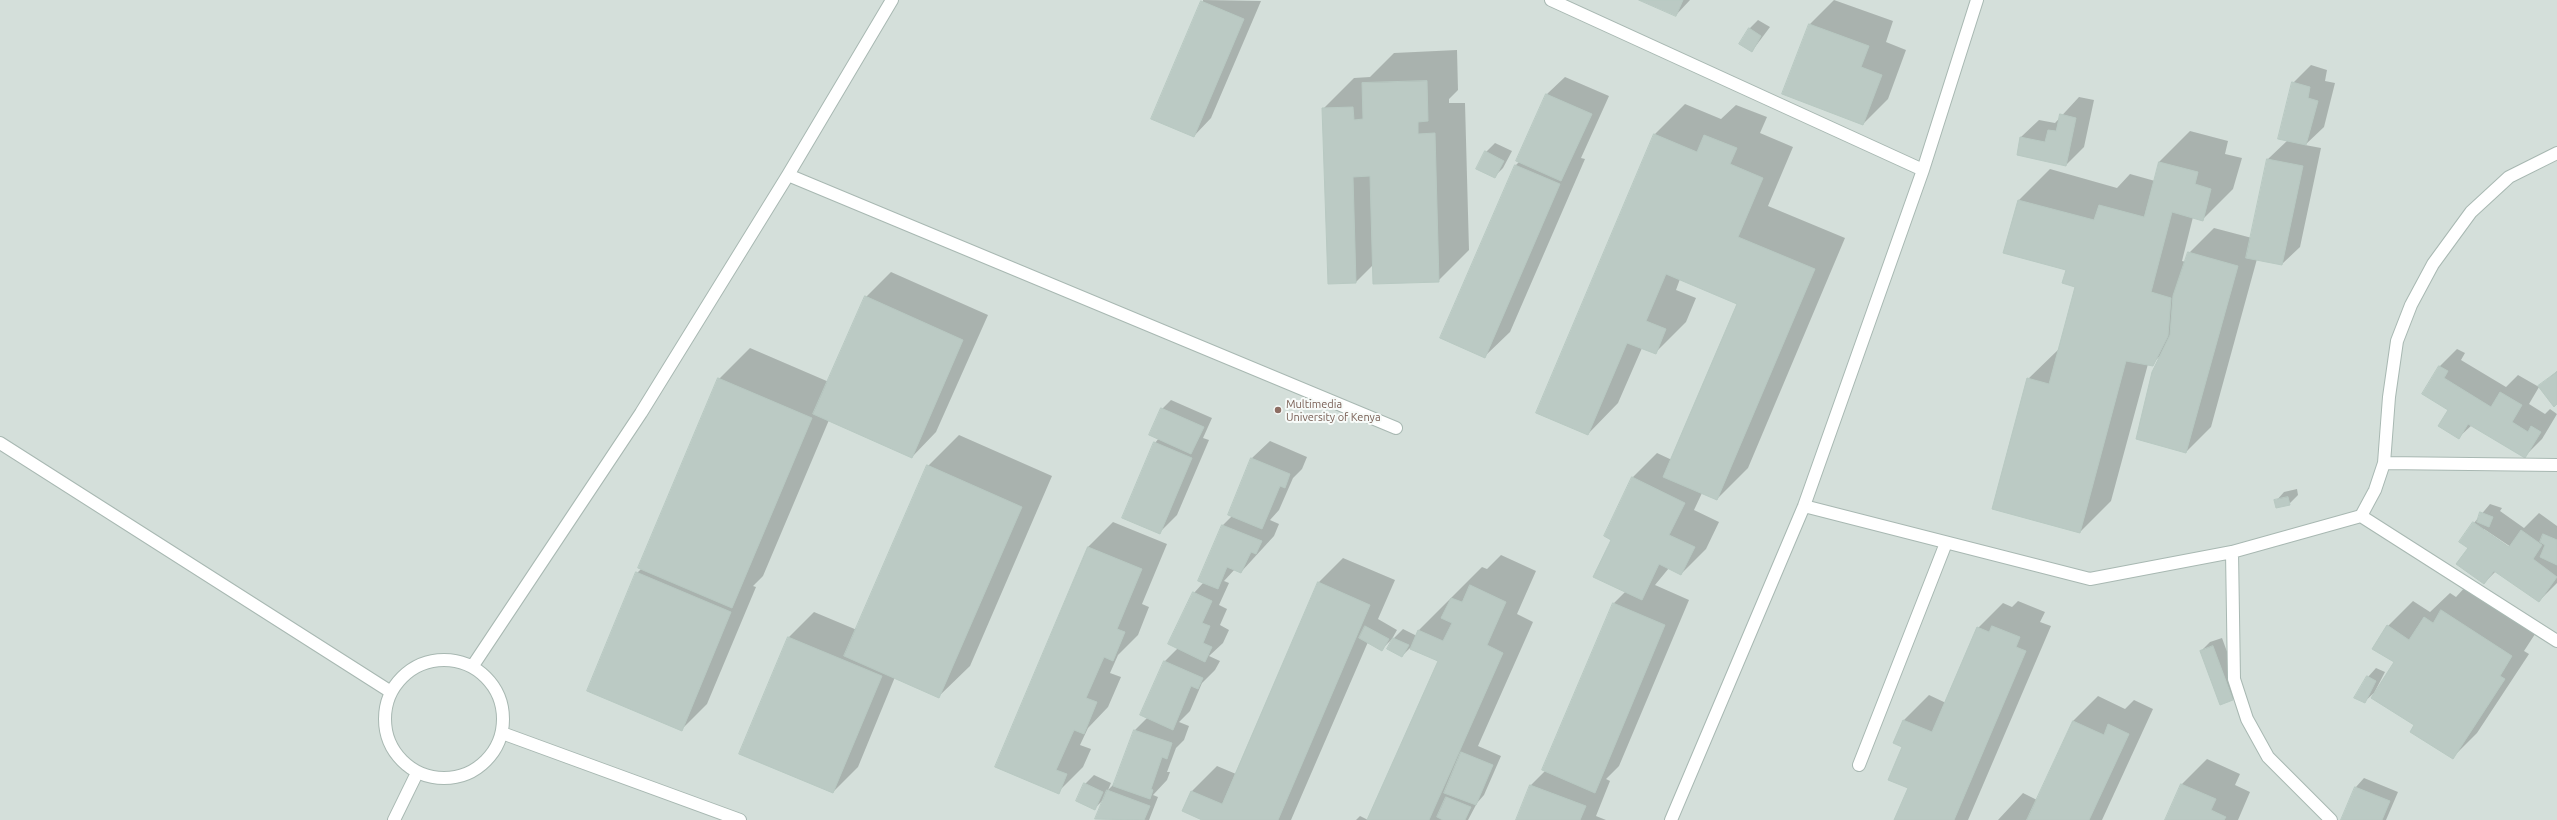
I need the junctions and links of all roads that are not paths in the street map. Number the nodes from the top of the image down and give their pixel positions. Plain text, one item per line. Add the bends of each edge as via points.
1 (892, 0) edge
2 (1551, 0) edge
3 (1977, 0) edge
4 (2557, 152) edge
5 (1923, 170) junction
6 (788, 174) junction
7 (1396, 428) dead end
8 (0, 443) edge
9 (2384, 463) junction
10 (2557, 465) edge
11 (1804, 506) junction
12 (2361, 516) junction
13 (1946, 543) junction
14 (2232, 552) junction
15 (2557, 641) edge
16 (472, 667) junction
17 (391, 692) junction
18 (502, 733) junction
19 (1859, 766) dead end
20 (418, 773) junction
21 (394, 820) edge
22 (740, 820) edge
23 (1671, 820) edge
24 (2331, 820) edge

1 - 6 lane
2 - 5 lane
3 - 5 lane
4 - 9 lane via 2510,177 2471,212 2432,264 2411,305 2397,341 2389,397
5 - 11 lane
6 - 7 lane
6 - 16 lane via 640,413
8 - 17 lane
9 - 10 lane
9 - 12 lane via 2375,490
11 - 13 lane
11 - 23 lane
12 - 14 lane
12 - 15 lane
13 - 14 lane via 2090,579
13 - 19 lane
14 - 24 lane via 2234,679 2247,719 2268,758
16 - 17 lane via 436,660 418,666 402,677
16 - 18 lane via 490,682 501,702
17 - 20 lane via 385,710 389,741 402,762
18 - 20 lane via 488,758 478,768 459,777 438,779
18 - 22 lane
20 - 21 lane

